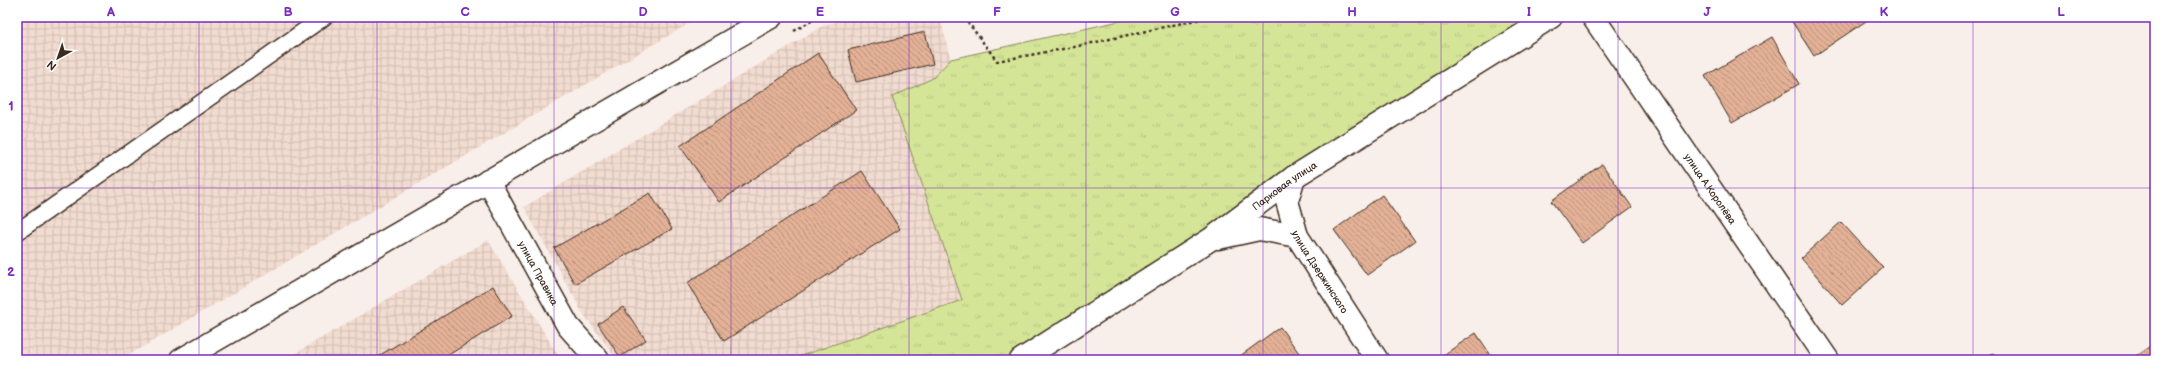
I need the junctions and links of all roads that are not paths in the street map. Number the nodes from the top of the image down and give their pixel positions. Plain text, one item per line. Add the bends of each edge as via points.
1 (324, 17) edge
2 (771, 17) edge
3 (1551, 17) edge
4 (1593, 17) edge
5 (1294, 177) junction
6 (488, 181) junction
7 (17, 232) edge
8 (1297, 236) junction
9 (1211, 239) junction
10 (181, 360) edge
11 (598, 360) edge
12 (1021, 360) edge
13 (1377, 360) edge
14 (1828, 360) edge

1 - 7 lane
2 - 6 street
3 - 5 street, Парковая улица
4 - 14 street, улица А.Королёва
5 - 8 street, улица Дзержинского via 1287,201
5 - 9 street, Парковая улица
6 - 10 street
6 - 11 street, улица Правика via 568,326
8 - 9 street via 1259,229
8 - 13 street, улица Дзержинского
9 - 12 street, Парковая улица

